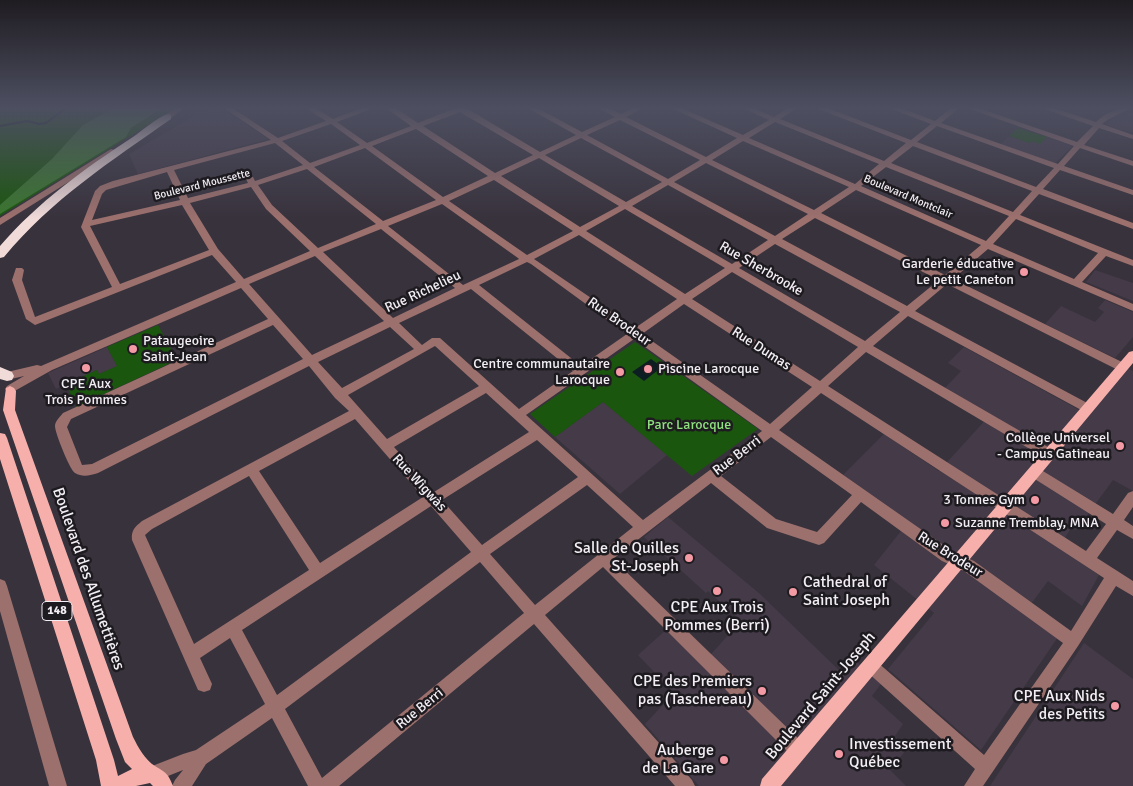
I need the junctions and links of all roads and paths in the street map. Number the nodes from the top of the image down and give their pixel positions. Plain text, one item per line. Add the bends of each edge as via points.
1 (124, 145) edge
2 (128, 145) edge
3 (259, 145) edge
4 (282, 145) edge
5 (365, 145) joint
6 (443, 145) edge
7 (520, 145) edge
8 (564, 145) edge
9 (598, 145) edge
10 (675, 145) edge
11 (732, 145) edge
12 (755, 145) edge
13 (834, 145) edge
14 (910, 145) edge
15 (913, 145) edge
16 (994, 145) edge
17 (1076, 145) edge
18 (1080, 146) junction
19 (540, 156) junction
20 (706, 160) junction
21 (1133, 164) edge
22 (307, 165) junction
23 (883, 165) junction
24 (1059, 168) junction
25 (170, 169) junction
26 (496, 178) junction
27 (251, 182) junction
28 (668, 182) junction
29 (854, 188) junction
30 (1038, 191) junction
31 (1133, 193) edge
32 (184, 200) junction
33 (443, 200) junction
34 (626, 206) junction
35 (814, 214) junction
36 (1014, 216) junction
37 (86, 221) junction
38 (0, 222) edge
39 (382, 225) junction
40 (1133, 226) edge
41 (579, 232) junction
42 (775, 240) junction
43 (987, 244) junction
44 (214, 251) junction
45 (317, 252) junction
46 (1104, 252) junction
47 (0, 254) edge
48 (526, 258) junction
49 (1133, 263) edge
50 (732, 268) junction
51 (19, 270) dead end
52 (945, 280) junction
53 (243, 283) junction
54 (1076, 283) junction
55 (472, 284) junction
56 (118, 289) junction
57 (462, 289) junction
58 (684, 299) junction
59 (1133, 308) edge
60 (908, 312) junction
61 (275, 320) junction
62 (392, 322) junction
63 (635, 334) junction
64 (866, 346) junction
65 (421, 350) junction
66 (1133, 355) edge
67 (310, 361) junction
68 (1122, 367) junction
69 (581, 372) junction
70 (5, 383) edge
71 (487, 387) junction
72 (820, 388) junction
73 (340, 394) junction
74 (1087, 408) junction
75 (356, 413) junction
76 (518, 415) junction
77 (771, 430) junction
78 (538, 433) junction
79 (0, 438) edge
80 (385, 446) junction
81 (1049, 454) junction
82 (252, 469) junction
83 (1034, 472) junction
84 (712, 476) junction
85 (588, 478) junction
86 (861, 494) junction
87 (1133, 497) edge
88 (434, 499) junction
89 (1005, 507) junction
90 (1115, 522) junction
91 (642, 527) junction
92 (1133, 533) edge
93 (481, 554) junction
94 (603, 558) junction
95 (1088, 560) junction
96 (959, 561) junction
97 (318, 572) junction
98 (1114, 576) junction
99 (1133, 589) edge
100 (1, 590) edge
101 (535, 615) junction
102 (233, 628) junction
103 (1073, 641) junction
104 (191, 655) junction
105 (871, 666) junction
106 (204, 684) dead end
107 (275, 706) junction
108 (799, 751) junction
109 (200, 758) junction
110 (986, 768) junction
111 (155, 778) edge
112 (58, 786) edge
113 (110, 786) edge
114 (120, 786) edge
115 (181, 786) edge
116 (317, 786) edge
117 (326, 786) edge
118 (686, 786) edge
119 (769, 786) edge
120 (974, 786) edge

1 - 38 street
2 - 47 highway via 56,195
3 - 25 street
4 - 22 street
5 - 22 street, Boulevard Moussette
5 - 33 street, Rue Brodeur
6 - 26 street, Rue Dumas
7 - 19 street, Rue Sherbrooke
8 - 19 street
9 - 28 street
10 - 20 street
11 - 20 street, Rue Richelieu
12 - 29 street, Boulevard Montclair
13 - 23 street
14 - 23 street
15 - 30 street
16 - 24 street
17 - 18 street
18 - 21 street
18 - 24 street, Rue Berri
19 - 26 street
19 - 34 street, Rue Sherbrooke
20 - 28 street, Rue Richelieu
20 - 35 street
22 - 27 street, Boulevard Moussette
22 - 39 street
23 - 29 street
23 - 36 street
24 - 30 street, Rue Berri
24 - 31 street
25 - 32 street, Rue Wìgwàs
25 - 37 street via 103,188
26 - 33 street
26 - 41 street, Rue Dumas
27 - 32 street, Boulevard Moussette
27 - 45 street via 266,204
28 - 34 street, Rue Richelieu
28 - 42 street
29 - 35 street
29 - 43 street, Boulevard Montclair
30 - 36 street, Rue Berri
30 - 40 street
32 - 37 street, Boulevard Moussette
32 - 44 street, Rue Wìgwàs
33 - 39 street
33 - 48 street, Rue Brodeur
34 - 41 street, Rue Richelieu
34 - 50 street, Rue Sherbrooke
35 - 42 street
35 - 52 street
36 - 43 street, Rue Berri
36 - 46 street
37 - 56 street
39 - 45 street
39 - 57 street
41 - 48 street, Rue Richelieu
41 - 58 street, Rue Dumas
42 - 50 street
42 - 60 street
43 - 52 street, Rue Berri
43 - 54 street, Boulevard Montclair
44 - 53 street, Rue Wìgwàs
44 - 56 street
45 - 53 street
45 - 62 street
46 - 49 street
46 - 54 street
48 - 55 street, Rue Richelieu
48 - 63 street, Rue Brodeur
50 - 58 street
50 - 64 street, Rue Sherbrooke
51 - 56 street via 18,280 31,319 36,321
52 - 60 street, Rue Berri
52 - 68 street
53 - 61 street, Rue Wìgwàs
53 - 70 street
54 - 59 street, Boulevard Montclair
55 - 57 street, Rue Richelieu
55 - 69 street
57 - 62 street, Rue Richelieu
58 - 63 street
58 - 72 street, Rue Dumas
60 - 64 street, Rue Berri
60 - 74 street
61 - 67 street, Rue Wìgwàs
61 - 67 street, Rue Richelieu via 68,416 61,427 77,468 89,470
62 - 65 street
62 - 67 street, Rue Richelieu
63 - 69 street
63 - 77 street, Rue Brodeur
64 - 72 street, Rue Berri
64 - 81 street, Rue Sherbrooke
65 - 71 street via 436,341
65 - 73 street
66 - 68 main road, Boulevard Saint-Joseph
67 - 73 street, Rue Wìgwàs
68 - 74 main road, Boulevard Saint-Joseph
69 - 76 street
70 - 111 main road, Boulevard des Allumettières / 148 via 10,413 125,740 138,763
71 - 76 street
71 - 80 street
72 - 77 street, Rue Berri
72 - 89 street, Rue Dumas
73 - 75 street, Rue Wìgwàs
74 - 81 main road, Boulevard Saint-Joseph
75 - 80 street, Rue Wìgwàs
75 - 82 street
76 - 78 street
77 - 84 street, Rue Berri
77 - 86 street, Rue Brodeur
78 - 85 street
78 - 88 street
79 - 113 main road, 148 via 105,760
80 - 88 street, Rue Wìgwàs
81 - 83 main road, Boulevard Saint-Joseph
82 - 97 street
82 - 104 street via 147,525 138,533
83 - 89 main road, Boulevard Saint-Joseph
83 - 90 street
84 - 86 street via 772,524 819,539
84 - 91 street, Rue Berri
85 - 91 street
85 - 93 street
86 - 96 street, Rue Brodeur via 947,556
87 - 90 street
88 - 93 street, Rue Wìgwàs
88 - 97 street
89 - 95 street, Rue Dumas
89 - 96 main road, Boulevard Saint-Joseph
90 - 92 street
90 - 95 street
91 - 94 street, Rue Berri
93 - 101 street, Rue Wìgwàs
93 - 107 street
94 - 101 street, Rue Berri
94 - 108 street
95 - 98 street, Rue Dumas
96 - 103 street, Rue Brodeur
96 - 105 main road, Boulevard Saint-Joseph
97 - 102 street
98 - 99 street, Rue Dumas
98 - 103 street
100 - 112 street
101 - 117 street, Rue Berri
101 - 118 street, Rue Wìgwàs
102 - 104 street
102 - 107 street
103 - 110 street
104 - 106 street
105 - 108 main road, Boulevard Saint-Joseph
105 - 110 street
107 - 109 street
107 - 116 street
108 - 119 main road, Boulevard Saint-Joseph
109 - 111 street via 183,762
109 - 115 street
110 - 120 street
111 - 114 main road via 138,775

